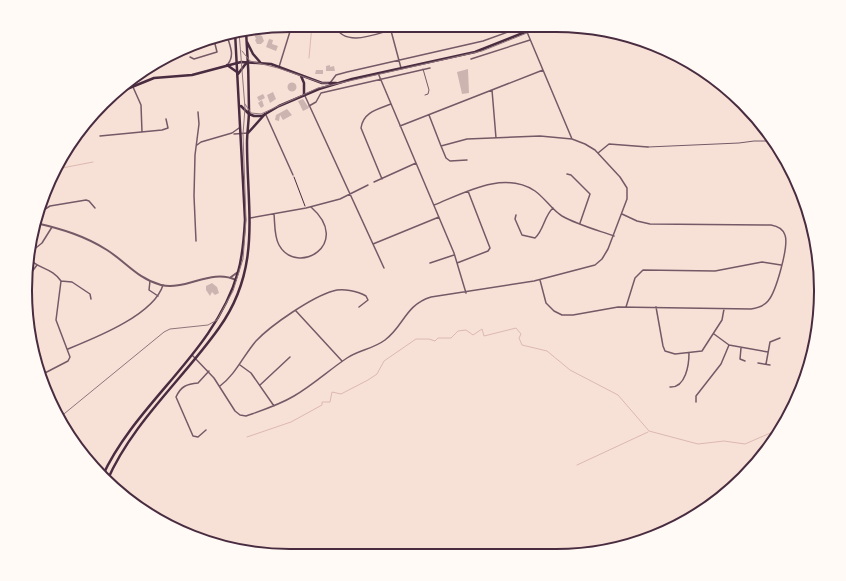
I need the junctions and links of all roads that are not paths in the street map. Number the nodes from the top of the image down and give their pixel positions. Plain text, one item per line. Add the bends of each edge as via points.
1 (290, 32) edge
2 (339, 32) edge
3 (383, 32) edge
4 (392, 32) edge
5 (508, 32) edge
6 (527, 32) joint
7 (246, 36) edge
8 (235, 38) edge
9 (228, 39) edge
10 (530, 39) junction
11 (246, 40) junction
12 (215, 44) edge
13 (190, 57) dead end
14 (471, 59) dead end
15 (399, 61) junction
16 (237, 62) junction
17 (247, 62) junction
18 (260, 62) junction
19 (227, 65) junction
20 (279, 67) junction
21 (401, 68) junction
22 (430, 68) dead end
23 (423, 69) junction
24 (543, 70) junction
25 (378, 73) junction
26 (238, 75) junction
27 (300, 75) junction
28 (380, 78) junction
29 (340, 82) junction
30 (330, 83) junction
31 (132, 86) joint
32 (492, 90) junction
33 (304, 95) junction
34 (425, 95) dead end
35 (240, 104) junction
36 (391, 104) junction
37 (309, 106) junction
38 (198, 112) dead end
39 (249, 114) junction
40 (265, 114) junction
41 (428, 115) junction
42 (166, 119) dead end
43 (241, 125) junction
44 (400, 126) junction
45 (142, 132) junction
46 (232, 133) junction
47 (248, 133) junction
48 (241, 134) junction
49 (100, 136) dead end
50 (496, 138) junction
51 (572, 139) junction
52 (767, 142) edge
53 (197, 145) junction
54 (441, 146) junction
55 (648, 147) joint
56 (598, 153) junction
57 (466, 160) dead end
58 (416, 163) junction
59 (567, 174) dead end
60 (293, 175) road end
61 (382, 179) junction
62 (374, 182) dead end
63 (368, 185) dead end
64 (468, 192) junction
65 (349, 193) junction
66 (434, 205) junction
67 (311, 207) junction
68 (95, 208) dead end
69 (553, 208) junction
70 (45, 209) edge
71 (274, 214) junction
72 (622, 214) junction
73 (516, 215) dead end
74 (439, 217) junction
75 (250, 218) junction
76 (580, 223) junction
77 (41, 224) edge
78 (52, 227) junction
79 (614, 236) junction
80 (196, 241) dead end
81 (373, 244) junction
82 (35, 249) edge
83 (454, 255) junction
84 (34, 262) edge
85 (430, 263) dead end
86 (457, 263) junction
87 (37, 265) junction
88 (782, 265) junction
89 (384, 268) dead end
90 (33, 270) edge
91 (238, 272) junction
92 (244, 276) junction
93 (231, 277) junction
94 (236, 280) junction
95 (540, 280) junction
96 (61, 281) junction
97 (150, 281) junction
98 (163, 286) junction
99 (466, 293) junction
100 (158, 296) junction
101 (91, 299) dead end
102 (359, 307) dead end
103 (626, 307) junction
104 (656, 307) junction
105 (724, 309) junction
106 (296, 311) junction
107 (714, 334) junction
108 (780, 338) dead end
109 (728, 345) junction
110 (741, 348) junction
111 (68, 349) junction
112 (768, 352) junction
113 (689, 353) junction
114 (191, 354) junction
115 (290, 357) dead end
116 (196, 358) junction
117 (745, 361) dead end
118 (342, 362) junction
119 (758, 363) dead end
120 (240, 364) junction
121 (766, 364) junction
122 (770, 365) dead end
123 (209, 370) junction
124 (46, 373) edge
125 (260, 385) junction
126 (220, 386) junction
127 (670, 387) dead end
128 (696, 402) dead end
129 (274, 406) junction
130 (206, 430) dead end
131 (105, 470) edge
132 (110, 475) edge

1 - 20 street
2 - 3 street via 350,38 360,38
4 - 15 street
5 - 15 street via 483,41
6 - 10 street
6 - 21 main road via 475,52
7 - 11 main road
8 - 16 main road
9 - 19 street via 231,53
10 - 14 street
10 - 24 street
11 - 17 main road
11 - 18 main road
12 - 13 street via 217,52 194,59
15 - 21 street
15 - 30 street via 336,75
16 - 17 main road
16 - 19 main road
16 - 26 main road
17 - 18 main road
17 - 26 main road
17 - 39 main road
18 - 20 main road
19 - 26 main road
19 - 31 main road via 192,75 154,78
20 - 27 main road
21 - 25 main road
22 - 23 street
23 - 28 street
23 - 34 lane via 429,90
24 - 32 street
24 - 51 street
25 - 28 street
25 - 29 main road
26 - 35 main road
27 - 30 main road via 322,83
27 - 33 main road via 304,83
28 - 36 street
28 - 37 street via 321,93 316,102
29 - 30 main road
29 - 33 main road
31 - 45 street via 141,105
32 - 41 street
32 - 50 street
33 - 37 street
33 - 40 main road
35 - 39 main road
35 - 43 main road
36 - 44 street
36 - 61 street via 368,114 361,128
37 - 65 street
38 - 53 street
39 - 40 main road
39 - 47 main road
40 - 47 main road
40 - 60 street
41 - 44 street
41 - 54 street
42 - 45 street via 168,128
43 - 46 street
43 - 48 main road
44 - 58 street
45 - 49 street
46 - 48 street
46 - 53 street
47 - 48 street
47 - 75 main road
48 - 91 main road via 245,220 244,247
50 - 51 street via 540,136
50 - 54 street via 467,139
51 - 56 street
52 - 55 lane
53 - 80 street via 194,196
54 - 57 street via 450,161
55 - 56 street via 610,144
56 - 72 street via 626,184 627,199
58 - 61 street
58 - 66 street
59 - 76 street via 590,194
61 - 62 street
63 - 65 street
64 - 66 street
64 - 69 street via 498,183 515,183 535,191
64 - 86 street via 490,248
65 - 67 street via 340,199
65 - 81 street
66 - 74 street
67 - 71 street
67 - 71 street via 325,223 327,237 321,249 311,257 294,257 283,250 277,238
68 - 70 street via 86,200
69 - 73 street via 535,238 522,235 515,219
69 - 76 street via 561,215
71 - 75 street
72 - 79 street
72 - 88 street via 650,224 774,226 784,232 786,240
74 - 81 street
74 - 83 street
75 - 92 main road via 250,247
76 - 79 street
77 - 78 street
78 - 82 street via 42,244
78 - 97 street via 90,240 139,276
79 - 95 street via 606,254 595,264
81 - 89 street
83 - 85 street
83 - 86 street
84 - 87 street
86 - 99 street
87 - 90 street
87 - 96 street via 53,271
88 - 103 street via 762,262 715,271 643,270 635,278
88 - 105 street via 771,296 764,304 751,309
91 - 93 street
91 - 94 main road
92 - 94 main road
92 - 116 main road via 224,321
93 - 94 street
93 - 98 street via 213,276
94 - 114 main road via 215,322
95 - 99 street
95 - 103 street via 546,303 558,314 573,315 612,307
96 - 101 street via 72,282 90,294
96 - 111 street via 56,320
97 - 98 street
97 - 100 street via 149,290
98 - 100 street
99 - 118 street via 425,299 412,307 395,331 384,341
100 - 111 street via 150,306 132,318
102 - 106 street via 368,300 366,296 357,292 336,290
103 - 104 street
104 - 105 street
104 - 113 street via 664,349 672,353
105 - 107 street via 722,320
106 - 118 street
106 - 120 street via 258,339
107 - 109 street
107 - 113 street via 702,351
108 - 112 street via 771,340
109 - 110 street
109 - 128 street via 721,364 696,396
110 - 112 street
110 - 117 street via 740,359
111 - 124 street via 68,361
112 - 121 street
113 - 127 street via 688,368 683,378 675,386
114 - 116 street
114 - 131 main road via 131,430
115 - 125 street
116 - 123 street
116 - 132 main road via 127,444
118 - 129 street via 296,395
119 - 121 street
120 - 125 street
120 - 126 street
121 - 122 street
123 - 126 street
123 - 130 street via 198,383 182,387 176,397 193,436 198,436
125 - 129 street
126 - 129 street via 240,416

